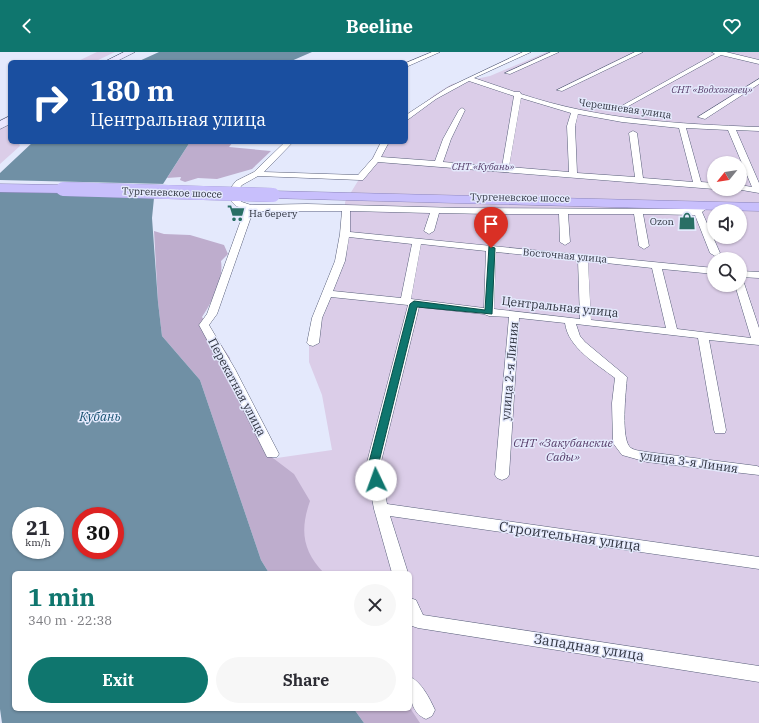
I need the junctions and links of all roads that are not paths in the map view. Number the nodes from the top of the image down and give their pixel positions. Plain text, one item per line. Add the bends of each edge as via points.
1 (120, 52) edge
2 (131, 52) edge
3 (437, 52) edge
4 (528, 52) edge
5 (556, 52) edge
6 (640, 52) edge
7 (719, 52) edge
8 (102, 60) edge
9 (113, 60) edge
10 (759, 62) edge
11 (408, 65) edge
12 (508, 73) dead end
13 (468, 80) junction
14 (759, 81) edge
15 (560, 90) dead end
16 (518, 93) junction
17 (621, 108) dead end
18 (462, 110) dead end
19 (575, 112) junction
20 (702, 117) dead end
21 (408, 118) edge
22 (682, 125) junction
23 (731, 128) junction
24 (759, 129) edge
25 (633, 134) dead end
26 (287, 144) edge
27 (384, 144) edge
28 (376, 159) junction
29 (438, 164) junction
30 (505, 170) junction
31 (257, 174) junction
32 (573, 175) junction
33 (639, 180) junction
34 (698, 185) junction
35 (707, 186) edge
36 (0, 188) edge
37 (747, 193) edge
38 (759, 201) edge
39 (728, 204) edge
40 (707, 206) joint
41 (250, 208) junction
42 (346, 208) junction
43 (435, 211) junction
44 (495, 212) junction
45 (563, 212) junction
46 (638, 212) junction
47 (428, 231) dead end
48 (345, 234) junction
49 (491, 234) dead end
50 (417, 241) junction
51 (565, 242) dead end
52 (644, 246) dead end
53 (491, 248) junction
54 (582, 257) junction
55 (656, 264) junction
56 (707, 270) edge
57 (747, 274) edge
58 (759, 275) edge
59 (742, 292) edge
60 (331, 294) junction
61 (409, 303) junction
62 (489, 313) junction
63 (514, 316) junction
64 (570, 321) junction
65 (586, 322) junction
66 (672, 332) junction
67 (703, 335) junction
68 (759, 342) edge
69 (313, 343) dead end
70 (720, 430) dead end
71 (272, 454) dead end
72 (757, 471) dead end
73 (502, 475) dead end
74 (381, 509) junction
75 (759, 563) edge
76 (399, 571) edge
77 (414, 623) edge
78 (759, 674) edge
79 (412, 688) edge
80 (426, 710) dead end

1 - 8 main road
2 - 9 main road
3 - 11 street
4 - 13 street
5 - 12 street
6 - 15 street
7 - 10 street
7 - 17 street
13 - 16 street, Черешневая улица
13 - 21 street via 441,93
14 - 20 street
16 - 19 street, Черешневая улица
16 - 30 street
18 - 29 street
19 - 22 street, Черешневая улица
19 - 32 street via 571,126
22 - 23 street, Черешневая улица
22 - 34 street
23 - 24 street, Черешневая улица
23 - 38 street
25 - 33 street
26 - 31 street
27 - 28 street
28 - 29 street
28 - 31 street via 360,178
29 - 30 street
30 - 32 street
31 - 41 street via 239,183 229,195 239,204
32 - 33 street
33 - 34 street
34 - 35 street
36 - 40 highway, Тургеневское шоссе, bridge
37 - 38 street
38 - 39 highway, Тургеневское шоссе
40 - 46 street
41 - 42 street
41 - 71 street, Перекатная улица via 212,314 204,325 230,369
42 - 43 street
42 - 48 street
43 - 44 street
43 - 47 street
44 - 45 street
44 - 49 street
45 - 46 street
45 - 51 street
46 - 52 street
48 - 50 street, Восточная улица
48 - 60 street
50 - 53 street, Восточная улица
50 - 61 street
53 - 54 street, Восточная улица
53 - 62 street
54 - 55 street, Восточная улица
54 - 65 street
55 - 56 street, Восточная улица
55 - 66 street
57 - 58 street
59 - 68 street
60 - 61 street, Центральная улица
60 - 69 street via 317,318
61 - 62 street, Центральная улица
61 - 74 street via 373,466
62 - 63 street, Центральная улица
63 - 64 street, Центральная улица
63 - 73 street, улица 2-я Линия
64 - 65 street, Центральная улица
64 - 72 street, улица 3-я Линия via 570,327 579,342 621,377 618,403 620,442 627,452 647,457
65 - 66 street, Центральная улица
66 - 67 street, Центральная улица
67 - 68 street, Центральная улица
67 - 70 street
74 - 75 street, Строительная улица
74 - 76 street
77 - 78 street, Западная улица
79 - 80 street

